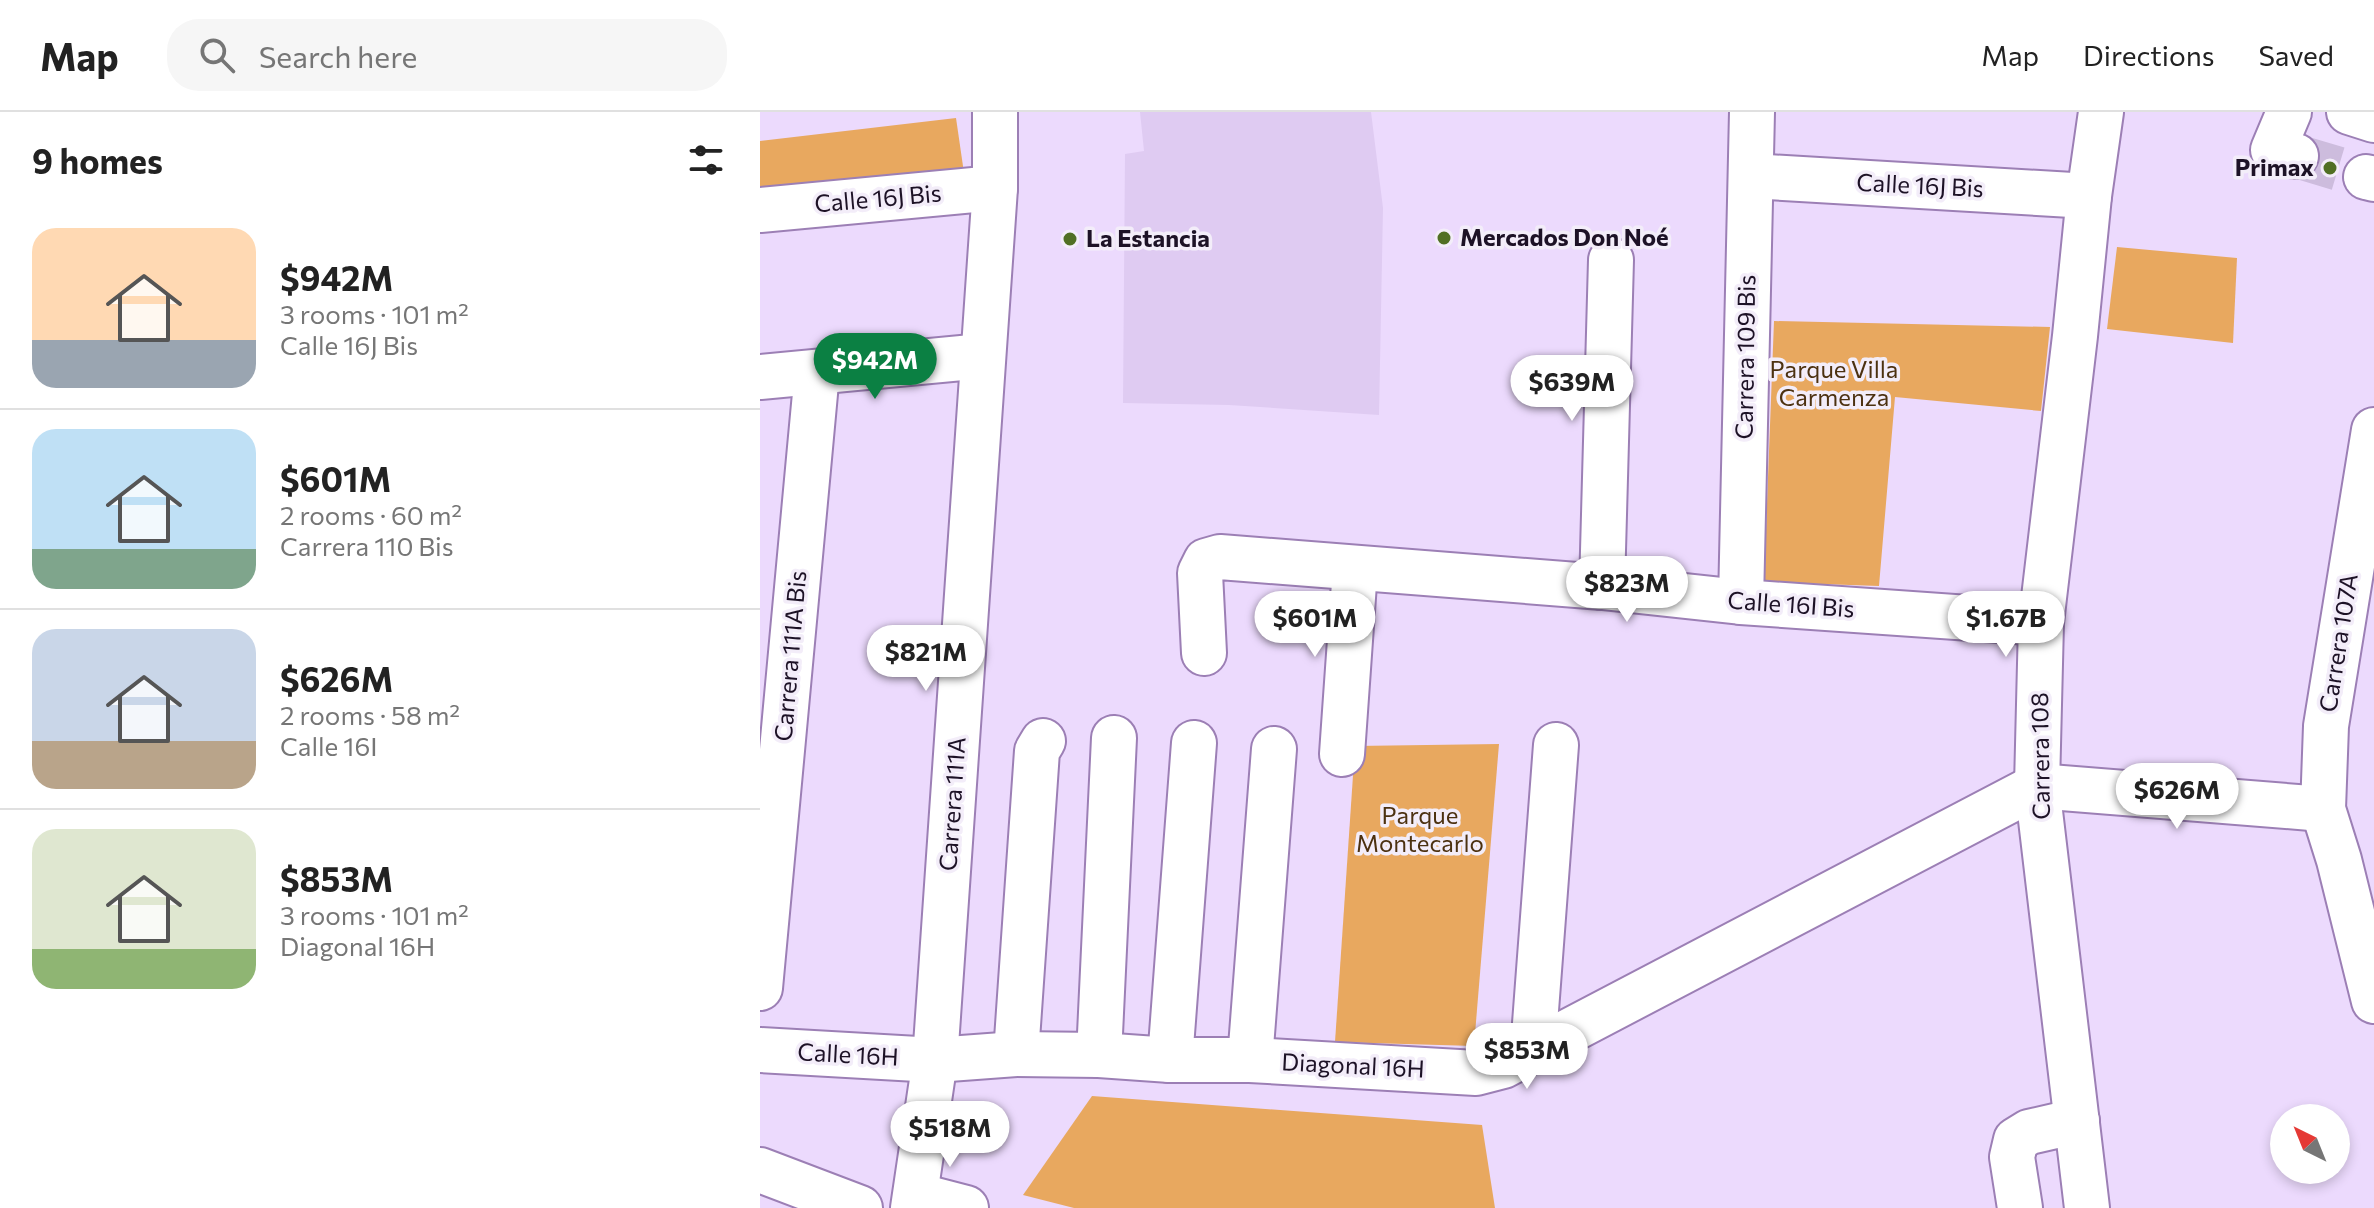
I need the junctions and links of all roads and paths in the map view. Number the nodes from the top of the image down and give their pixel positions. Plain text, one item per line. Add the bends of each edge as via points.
1 (995, 112) edge
2 (1752, 112) edge
3 (2101, 112) edge
4 (2289, 112) edge
5 (2349, 112) edge
6 (2374, 120) edge
7 (2296, 156) tunnel mouth
8 (1751, 176) junction
9 (995, 188) junction
10 (2089, 196) junction
11 (760, 210) edge
12 (1611, 260) dead end
13 (983, 356) junction
14 (817, 372) junction
15 (760, 377) edge
16 (2374, 430) edge
17 (1355, 569) junction
18 (1602, 587) junction
19 (1741, 602) junction
20 (2041, 623) junction
21 (1204, 653) dead end
22 (1114, 738) dead end
23 (1043, 741) dead end
24 (1194, 743) dead end
25 (1556, 745) dead end
26 (1274, 749) dead end
27 (1342, 754) dead end
28 (2037, 786) junction
29 (2323, 809) junction
30 (760, 988) edge
31 (2374, 1001) edge
32 (760, 1050) edge
33 (1533, 1050) junction
34 (1016, 1054) junction
35 (1099, 1055) junction
36 (935, 1060) junction
37 (1170, 1060) junction
38 (1250, 1060) junction
39 (2077, 1121) junction
40 (760, 1170) edge
41 (915, 1202) edge
42 (860, 1208) edge
43 (966, 1208) edge
44 (2020, 1208) edge
45 (2087, 1208) edge

1 - 9 street, Carrera 111A
2 - 8 street, Carrera 109 Bis
3 - 10 street, Carrera 108
4 - 7 street via 2273,150
5 - 6 street
8 - 10 street, Calle 16J Bis
8 - 19 street, Carrera 109 Bis
9 - 11 street, Calle 16J Bis
9 - 13 street, Carrera 111A
10 - 20 street, Carrera 108
12 - 18 street
13 - 14 street
13 - 36 street, Carrera 111A
14 - 15 street
14 - 30 street, Carrera 111A Bis
16 - 29 street, Carrera 107A via 2326,726
17 - 18 street, Calle 16I Bis
17 - 21 street, Calle 16I Bis via 1220,557 1206,561 1200,573
17 - 27 street
18 - 19 street, Calle 16I Bis
19 - 20 street, Calle 16I Bis
20 - 28 street, Carrera 108
22 - 35 street
23 - 34 street via 1037,751
24 - 37 street
25 - 33 street
26 - 38 street
28 - 29 street
28 - 33 street, Diagonal 16H
28 - 39 street, Carrera 108
29 - 31 street, Carrera 107A
32 - 36 street, Calle 16H
33 - 38 street, Diagonal 16H via 1476,1073
34 - 35 street, Diagonal 16H
34 - 36 street, Diagonal 16H
35 - 37 street, Diagonal 16H
36 - 41 street, Carrera 111A
37 - 38 street, Diagonal 16H
39 - 44 street via 2016,1140 2012,1157
39 - 45 street, Carrera 108
40 - 42 street
41 - 43 street

